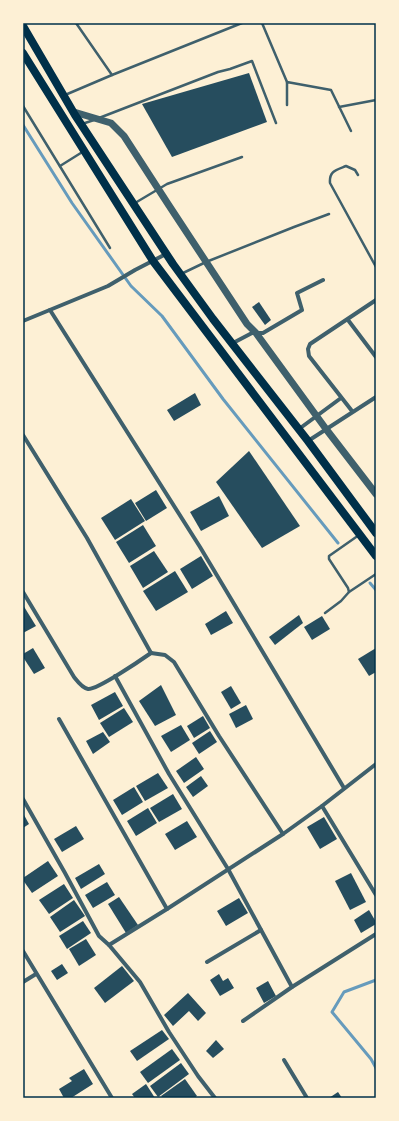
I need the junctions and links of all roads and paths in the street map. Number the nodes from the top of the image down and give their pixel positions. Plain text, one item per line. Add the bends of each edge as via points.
1 (77, 23) edge
2 (242, 23) edge
3 (262, 23) edge
4 (23, 26) edge
5 (23, 52) edge
6 (112, 75) junction
7 (288, 82) junction
8 (64, 95) junction
9 (376, 100) edge
10 (287, 105) dead end
11 (23, 106) edge
12 (339, 107) junction
13 (74, 112) junction
14 (96, 119) junction
15 (276, 123) dead end
16 (81, 125) junction
17 (351, 131) dead end
18 (84, 151) junction
19 (242, 157) dead end
20 (60, 166) junction
21 (358, 175) dead end
22 (159, 189) junction
23 (133, 204) junction
24 (329, 214) dead end
25 (110, 248) dead end
26 (166, 254) junction
27 (152, 261) junction
28 (206, 262) junction
29 (376, 267) edge
30 (181, 274) junction
31 (323, 280) dead end
32 (376, 300) edge
33 (50, 310) junction
34 (348, 320) junction
35 (23, 321) edge
36 (256, 332) junction
37 (233, 344) junction
38 (376, 357) edge
39 (376, 396) edge
40 (342, 398) junction
41 (352, 411) junction
42 (316, 416) junction
43 (299, 429) junction
44 (326, 429) junction
45 (23, 435) edge
46 (308, 441) junction
47 (376, 494) edge
48 (376, 532) edge
49 (360, 534) junction
50 (376, 556) edge
51 (376, 574) edge
52 (23, 592) edge
53 (349, 592) junction
54 (325, 613) dead end
55 (151, 653) junction
56 (114, 676) junction
57 (60, 719) dead end
58 (376, 764) edge
59 (344, 788) junction
60 (23, 800) edge
61 (322, 806) junction
62 (283, 834) junction
63 (228, 869) junction
64 (376, 895) edge
65 (167, 909) junction
66 (261, 930) junction
67 (376, 934) edge
68 (109, 945) junction
69 (23, 951) edge
70 (207, 962) dead end
71 (36, 974) junction
72 (23, 982) edge
73 (292, 987) junction
74 (243, 1021) dead end
75 (284, 1060) dead end
76 (112, 1098) edge
77 (215, 1098) edge
78 (307, 1098) edge

1 - 6 lane
2 - 6 lane
3 - 7 lane
4 - 8 main road
5 - 18 main road
6 - 8 lane
7 - 10 lane
7 - 12 lane via 331,90
8 - 13 main road
9 - 12 lane
11 - 20 lane
12 - 17 lane
13 - 14 street
13 - 16 main road
14 - 15 lane via 252,61
14 - 16 lane
14 - 22 street via 111,123 124,136
16 - 23 main road
18 - 20 lane
18 - 27 main road
19 - 22 lane
20 - 25 lane
21 - 29 lane via 355,170 346,166 333,172 330,183
22 - 23 lane
22 - 28 street
23 - 26 main road
24 - 28 lane
26 - 27 street
26 - 30 main road
27 - 33 street via 108,286
27 - 49 main road
28 - 30 lane
28 - 36 street via 247,324
30 - 37 main road
31 - 36 street via 297,293 302,310 263,332
32 - 34 street
33 - 35 street
33 - 59 street via 200,547
34 - 38 street
34 - 40 street via 310,344 308,349 309,356
36 - 37 street
36 - 42 street
37 - 43 main road
39 - 41 street
40 - 41 street
40 - 42 street
41 - 44 street
42 - 43 street
42 - 44 street
43 - 46 main road
44 - 46 street
44 - 47 street
45 - 55 street via 87,538
46 - 48 main road
49 - 50 main road
49 - 53 lane via 329,556
51 - 53 lane
52 - 56 street via 81,686 92,688
53 - 54 lane
55 - 56 street
55 - 62 street via 165,655 174,662
56 - 63 street via 169,774
57 - 65 street
58 - 59 street
59 - 61 street
60 - 68 street via 99,936
61 - 62 street
61 - 64 street
62 - 63 street
63 - 65 street
63 - 66 street
65 - 68 street
66 - 70 street
66 - 73 street
67 - 73 street
68 - 77 street via 140,982 169,1032
69 - 71 street
71 - 72 street
71 - 76 street
73 - 74 street
75 - 78 street

